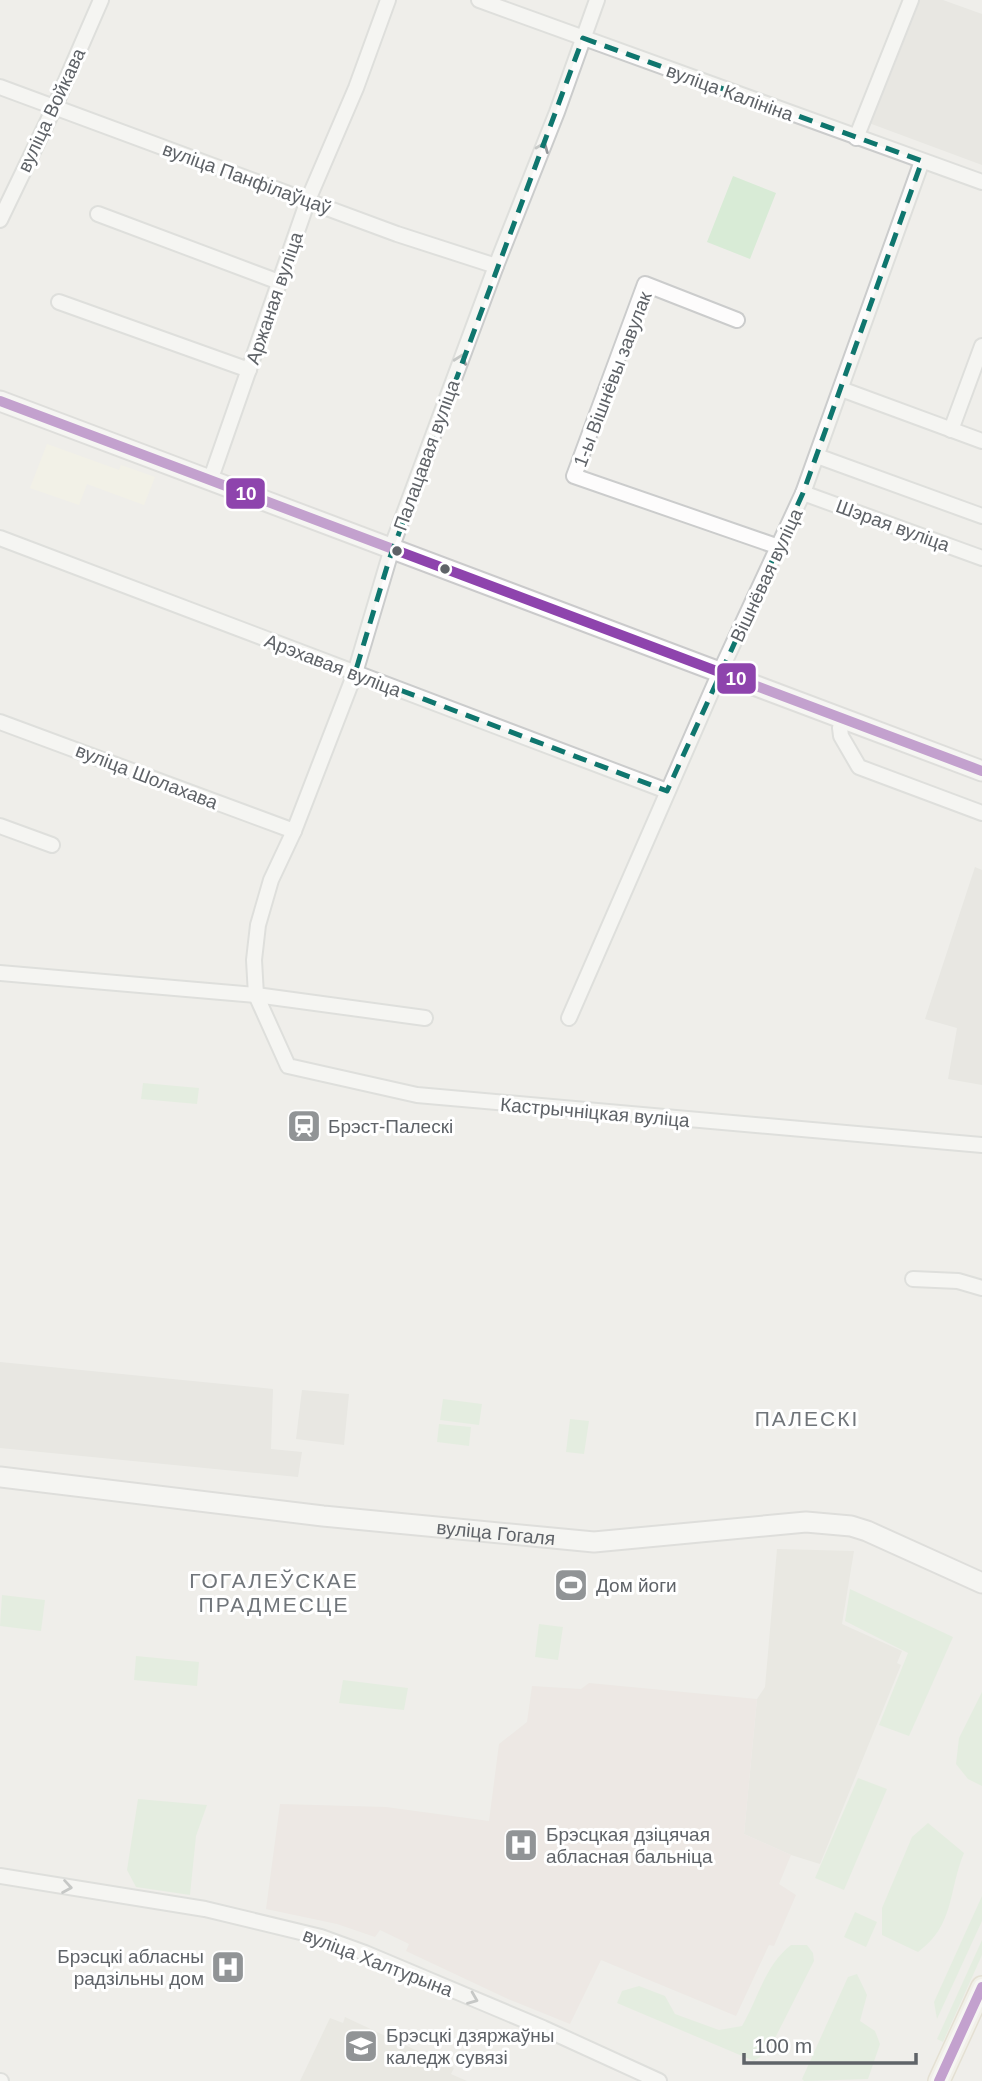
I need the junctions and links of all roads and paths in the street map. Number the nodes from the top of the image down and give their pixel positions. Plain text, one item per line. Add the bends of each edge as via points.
1 (101, 0) edge
2 (388, 0) edge
3 (479, 0) edge
4 (597, 0) edge
5 (911, 0) edge
6 (583, 37) junction
7 (0, 87) edge
8 (54, 108) junction
9 (856, 138) junction
10 (922, 160) junction
11 (982, 182) edge
12 (308, 200) junction
13 (97, 214) dead end
14 (0, 220) edge
15 (496, 266) junction
16 (279, 282) junction
17 (59, 302) dead end
18 (737, 320) dead end
19 (982, 346) edge
20 (248, 370) junction
21 (841, 389) junction
22 (0, 401) edge
23 (951, 430) junction
24 (982, 441) edge
25 (817, 456) junction
26 (209, 481) junction
27 (803, 493) junction
28 (982, 516) edge
29 (0, 538) edge
30 (394, 543) junction
31 (779, 547) junction
32 (982, 558) edge
33 (720, 672) junction
34 (355, 673) junction
35 (843, 719) junction
36 (0, 722) edge
37 (982, 771) edge
38 (667, 790) junction
39 (982, 813) edge
40 (0, 825) edge
41 (294, 831) junction
42 (52, 845) dead end
43 (0, 973) edge
44 (256, 995) junction
45 (425, 1018) dead end
46 (569, 1018) dead end
47 (982, 1145) edge
48 (913, 1279) dead end
49 (982, 1289) edge
50 (0, 1477) edge
51 (982, 1583) edge
52 (0, 1876) edge
53 (982, 1987) edge
54 (659, 2081) edge
55 (939, 2081) edge

1 - 8 street, вуліца Войкава
2 - 12 street, Аржаная вуліца
3 - 6 street, вуліца Калініна
4 - 6 street, Палацавая вуліца
5 - 9 street
6 - 9 street, вуліца Калініна
15 -> 6 street, Палацавая вуліца
7 - 8 street, вуліца Панфілаўцаў
8 - 12 street, вуліца Панфілаўцаў
8 - 14 street, вуліца Войкава
9 - 10 street, вуліца Калініна
10 - 11 street, вуліца Калініна
10 - 21 street, Вішнёвая вуліца
12 - 15 street, вуліца Панфілаўцаў
12 - 16 street, Аржаная вуліца
13 - 16 street
30 -> 15 street, Палацавая вуліца
16 - 20 street, Аржаная вуліца
17 - 20 street
18 - 31 street, 1-ы Вішнёвы завулак via 645,284 574,476
19 - 23 street
20 - 26 street, Аржаная вуліца
21 - 23 street
21 - 25 street, Вішнёвая вуліца
22 - 26 street
23 - 24 street
25 - 27 street, Вішнёвая вуліца
25 - 28 street
26 - 30 street
27 - 31 street, Вішнёвая вуліца
27 - 32 street, Шэрая вуліца
29 - 34 street, Арэхавая вуліца
30 - 33 street
30 - 34 street, Палацавая вуліца
31 - 33 street, Вішнёвая вуліца
33 - 35 street
33 - 38 street, Вішнёвая вуліца
34 - 38 street, Арэхавая вуліца
34 - 41 street, Палацавая вуліца
35 - 37 street
35 - 39 street via 841,736 859,767
36 - 41 street, вуліца Шолахава
38 - 46 street, Вішнёвая вуліца
40 - 42 street
41 - 44 street, Палацавая вуліца via 271,880 258,925
43 - 44 street
44 - 45 street
44 - 47 street, Кастрычніцкая вуліца via 288,1066 398,1092
48 - 49 street via 958,1281
50 - 51 street, вуліца Гогаля via 323,1516 594,1542 806,1522 841,1524 867,1531
52 -> 54 street, вуліца Халтурына via 205,1909 321,1937
53 - 55 main road

